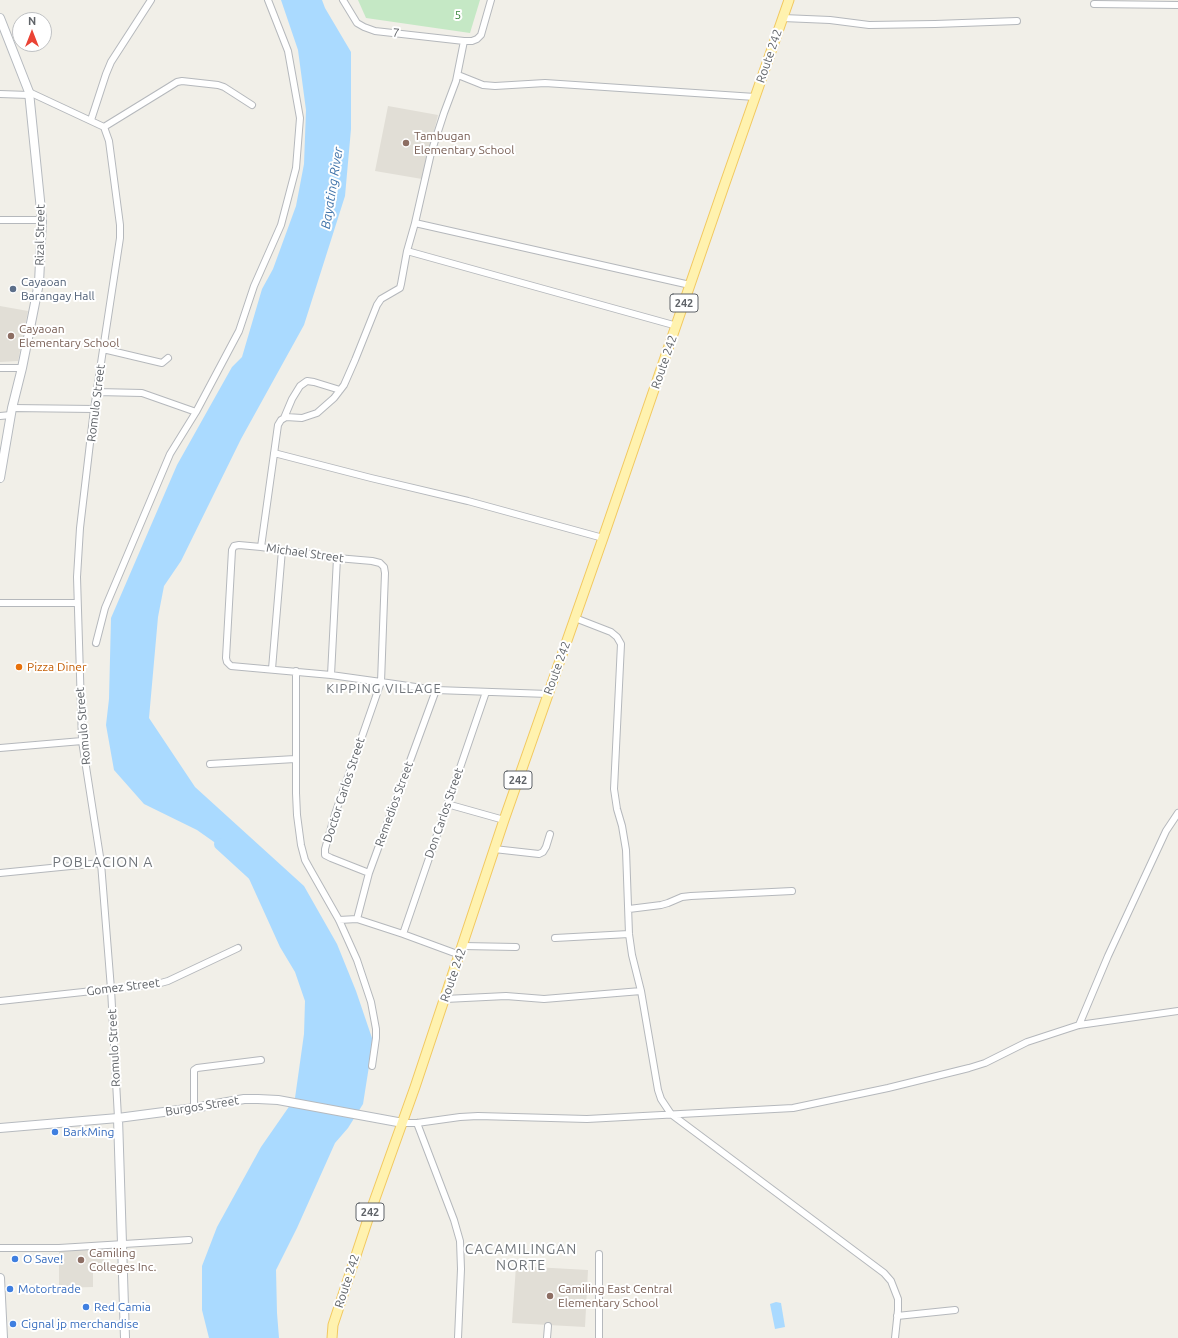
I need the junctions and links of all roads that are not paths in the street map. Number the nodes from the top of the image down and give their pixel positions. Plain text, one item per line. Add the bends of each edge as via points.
1 (151, 0) edge
2 (268, 0) edge
3 (343, 0) edge
4 (491, 0) edge
5 (789, 0) edge
6 (1110, 2) edge
7 (1137, 2) edge
8 (1163, 2) edge
9 (1094, 4) dead end
10 (1178, 5) edge
11 (0, 18) edge
12 (783, 18) junction
13 (1017, 21) dead end
14 (464, 41) junction
15 (458, 75) junction
16 (0, 94) edge
17 (29, 94) junction
18 (755, 97) junction
19 (252, 105) dead end
20 (91, 120) junction
21 (104, 126) junction
22 (0, 220) edge
23 (42, 220) junction
24 (416, 223) junction
25 (407, 251) junction
26 (690, 285) junction
27 (677, 326) junction
28 (103, 349) junction
29 (168, 358) dead end
30 (0, 368) edge
31 (22, 368) junction
32 (340, 390) junction
33 (97, 392) junction
34 (94, 409) junction
35 (12, 412) junction
36 (196, 412) junction
37 (0, 416) edge
38 (284, 418) junction
39 (274, 453) junction
40 (0, 478) edge
41 (603, 538) junction
42 (261, 547) junction
43 (282, 550) junction
44 (337, 558) junction
45 (77, 602) junction
46 (0, 603) edge
47 (575, 618) junction
48 (96, 643) dead end
49 (272, 669) junction
50 (296, 671) junction
51 (332, 674) junction
52 (381, 682) junction
53 (436, 690) junction
54 (486, 692) junction
55 (548, 694) junction
56 (82, 742) junction
57 (0, 748) edge
58 (295, 759) junction
59 (210, 764) dead end
60 (447, 804) junction
61 (1178, 813) edge
62 (504, 820) junction
63 (550, 834) dead end
64 (494, 849) junction
65 (101, 863) junction
66 (0, 873) edge
67 (369, 873) junction
68 (792, 891) dead end
69 (628, 909) junction
70 (357, 919) junction
71 (339, 920) junction
72 (403, 934) junction
73 (629, 934) junction
74 (554, 938) dead end
75 (516, 947) dead end
76 (238, 948) dead end
77 (461, 951) junction
78 (111, 989) junction
79 (641, 991) junction
80 (445, 999) junction
81 (0, 1001) edge
82 (1178, 1011) edge
83 (1079, 1025) junction
84 (261, 1060) dead end
85 (372, 1066) dead end
86 (194, 1108) junction
87 (671, 1114) junction
88 (118, 1118) junction
89 (403, 1123) junction
90 (416, 1123) junction
91 (0, 1128) edge
92 (189, 1240) dead end
93 (121, 1243) junction
94 (0, 1248) edge
95 (599, 1254) dead end
96 (0, 1278) edge
97 (955, 1310) dead end
98 (897, 1316) junction
99 (548, 1326) dead end
100 (3, 1338) edge
101 (125, 1338) edge
102 (332, 1338) edge
103 (458, 1338) edge
104 (547, 1338) edge
105 (599, 1338) edge
106 (895, 1338) edge

1 - 20 street via 112,62
2 - 36 street via 288,51 300,118 296,168 282,225 254,286 239,331
3 - 14 street, 7 via 357,23 375,31
4 - 14 street via 481,35 472,41
5 - 12 main road, Route 242 / 242
6 - 7 street
6 - 9 street
7 - 8 street
8 - 10 street
11 - 17 street, Rizal Street
12 - 13 street via 869,24
12 - 18 main road, Route 242 / 242
14 - 15 street
15 - 18 street via 483,85 495,86 546,83
15 - 24 street via 431,153
16 - 17 street
17 - 20 street
17 - 23 street, Rizal Street
18 - 26 main road, Route 242 / 242
19 - 21 street via 224,87 182,81
20 - 21 street
21 - 28 street, Romulo Street via 110,148 120,238
22 - 23 street
23 - 31 street, Rizal Street via 39,283
24 - 25 street
24 - 26 street
25 - 27 street
25 - 32 street via 400,288 381,299 377,305
26 - 27 main road, Route 242 / 242
27 - 41 main road, Route 242 / 242
28 - 29 street via 162,363
28 - 33 street, Romulo Street
30 - 31 street
31 - 35 street, Rizal Street
32 - 38 street via 317,413 302,418
32 - 38 street via 307,382 300,386
33 - 34 street, Romulo Street
33 - 36 street via 142,393
34 - 35 street
34 - 45 street, Romulo Street via 80,528
35 - 37 street
35 - 40 street, Rizal Street
36 - 48 street via 170,454 105,608
38 - 39 street via 278,424
39 - 41 street via 468,501
39 - 42 street
41 - 47 main road, Route 242 / 242
42 - 43 street, Michael Street
42 - 49 street, Michael Street via 239,545 234,546 232,550 226,658 231,666
43 - 44 street, Michael Street
43 - 49 street
44 - 51 street
44 - 52 street, Michael Street via 372,561 384,567 386,573
45 - 46 street
45 - 56 street, Romulo Street
47 - 55 main road, Route 242 / 242
47 - 69 street via 611,632 618,637 621,644 614,789 626,850
49 - 50 street
50 - 51 street
50 - 58 street
51 - 52 street
52 - 53 street
52 - 67 street, Doctor Carlos Street via 325,849 326,855 331,858
53 - 54 street
53 - 67 street, Remedios Street
54 - 55 street
54 - 60 street, Don Carlos Street
55 - 62 main road, Route 242 / 242
56 - 57 street
56 - 65 street, Romulo Street
58 - 59 street
58 - 71 street via 297,815 305,860
60 - 62 street
60 - 72 street, Don Carlos Street
61 - 83 street via 1166,831
62 - 64 main road, Route 242 / 242
63 - 64 street via 546,847 539,854
64 - 77 main road, Route 242 / 242
65 - 66 street
65 - 78 street, Romulo Street
67 - 70 street, Remedios Street
68 - 69 street via 691,896 661,905
69 - 73 street
70 - 71 street
70 - 72 street
71 - 85 street via 357,960 371,1002 376,1029
72 - 77 street
73 - 74 street
73 - 79 street
75 - 77 street
76 - 78 street, Gomez Street via 168,981
77 - 80 main road, Route 242 / 242
78 - 81 street, Gomez Street
78 - 88 street, Romulo Street
79 - 80 street via 544,999 506,996
79 - 87 street via 658,1090
80 - 89 main road, Route 242 / 242
82 - 83 street
83 - 87 street via 1026,1042 977,1066 888,1088 793,1108
84 - 86 street via 194,1070
86 - 88 street, Burgos Street
86 - 89 street, Burgos Street via 244,1099 278,1100
87 - 90 street via 587,1118 478,1116
87 - 98 street via 884,1273 895,1289 898,1299
88 - 91 street, Burgos Street
88 - 93 street, Romulo Street
89 - 90 street
89 - 102 main road, Route 242 / 242 via 368,1217 333,1325
90 - 103 street via 460,1241
92 - 93 street
93 - 94 street via 59,1248
93 - 101 street, Romulo Street
95 - 105 street
96 - 100 street
97 - 98 street
98 - 106 street
99 - 104 street

